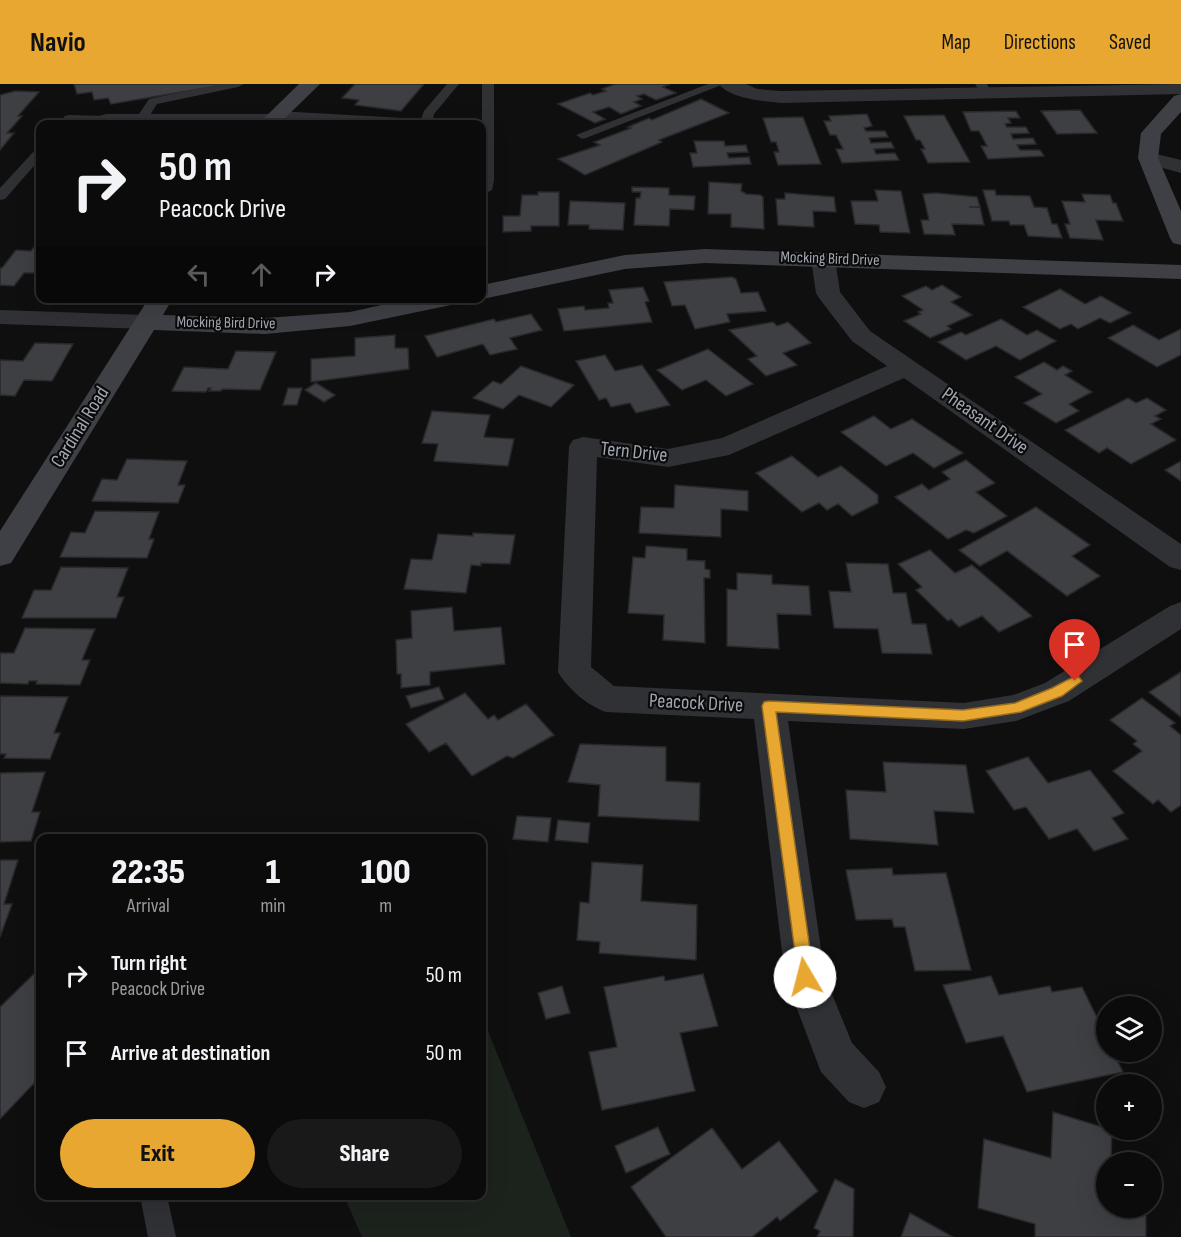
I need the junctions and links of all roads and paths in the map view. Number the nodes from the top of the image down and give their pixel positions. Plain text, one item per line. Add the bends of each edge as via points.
1 (238, 84) edge
2 (310, 84) edge
3 (453, 84) edge
4 (488, 84) edge
5 (718, 84) edge
6 (729, 84) edge
7 (1113, 87) edge
8 (983, 88) edge
9 (1181, 88) edge
10 (1181, 100) edge
11 (68, 120) edge
12 (106, 120) joint
13 (141, 120) junction
14 (272, 120) edge
15 (427, 120) edge
16 (582, 135) dead end
17 (36, 156) edge
18 (1148, 158) junction
19 (1181, 167) edge
20 (486, 188) edge
21 (0, 196) edge
22 (1181, 237) edge
23 (823, 259) junction
24 (1181, 272) edge
25 (486, 291) edge
26 (427, 303) edge
27 (154, 310) edge
28 (0, 317) edge
29 (908, 367) junction
30 (0, 555) edge
31 (1181, 559) edge
32 (1181, 614) edge
33 (574, 651) joint
34 (769, 706) junction
35 (864, 1087) dead end
36 (155, 1200) edge
37 (162, 1237) edge

1 - 13 lane via 153,101
2 - 14 street
3 - 15 lane via 428,113
4 - 20 lane
5 - 16 lane
6 - 8 street via 753,94 781,97
7 - 8 street
7 - 9 street
10 - 18 street via 1151,133
11 - 12 lane
12 - 13 street
13 - 14 street
17 - 21 lane
18 - 19 street
18 - 22 street
23 - 24 street, Mocking Bird Drive
23 - 25 street, Mocking Bird Drive via 705,256 625,262
23 - 29 street, Pheasant Drive via 828,293 861,336
26 - 27 street, Mocking Bird Drive via 350,319 276,325
27 - 28 street, Mocking Bird Drive
27 - 30 street, Cardinal Road
29 - 31 street, Pheasant Drive
29 - 33 street, Tern Drive via 729,446 668,458 583,446
32 - 34 street, Peacock Drive via 1057,692 1016,708 963,716
33 - 34 street, Peacock Drive via 575,672 606,699
34 - 35 street via 805,977 836,1057
36 - 37 lane

